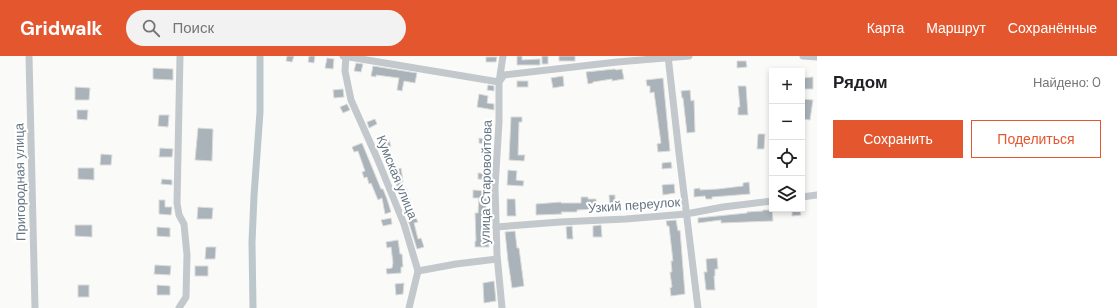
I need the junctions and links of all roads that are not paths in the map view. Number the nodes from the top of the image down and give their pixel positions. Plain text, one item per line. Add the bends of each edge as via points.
1 (29, 56) edge
2 (180, 56) edge
3 (345, 56) edge
4 (503, 56) edge
5 (689, 56) edge
6 (803, 56) edge
7 (669, 57) edge
8 (817, 57) edge
9 (499, 82) junction
10 (817, 195) edge
11 (805, 197) edge
12 (769, 200) edge
13 (686, 214) junction
14 (496, 227) junction
15 (497, 259) junction
16 (418, 271) junction
17 (35, 308) edge
18 (179, 308) edge
19 (409, 308) edge
20 (502, 308) edge
21 (698, 308) edge

1 - 17 street, Пригородная улица
2 - 18 street via 177,203 184,224 187,255 186,297
3 - 9 street
3 - 16 street, Кумская улица via 345,71 351,100 378,158 404,224
4 - 9 street, улица Старовойтова
5 - 7 street
6 - 8 street
7 - 9 street via 504,75
7 - 13 street
9 - 14 street, улица Старовойтова
10 - 11 street
12 - 13 street, Узкий переулок
13 - 14 street, Узкий переулок
13 - 21 street
14 - 15 street, улица Старовойтова
15 - 16 street
15 - 20 street, улица Старовойтова
16 - 19 street

